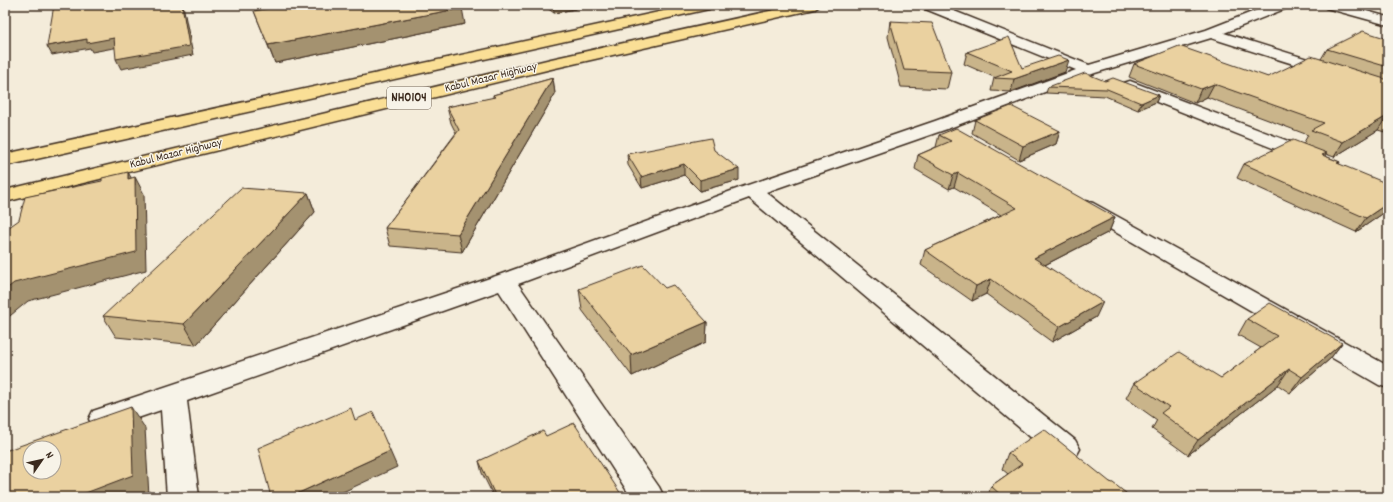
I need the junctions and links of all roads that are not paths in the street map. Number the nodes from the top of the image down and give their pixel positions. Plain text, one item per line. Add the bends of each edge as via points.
1 (709, 5) edge
2 (815, 5) edge
3 (928, 5) edge
4 (1282, 5) edge
5 (1331, 5) edge
6 (1388, 21) edge
7 (1211, 33) junction
8 (1090, 70) junction
9 (1388, 89) edge
10 (941, 125) junction
11 (961, 137) edge
12 (5, 160) edge
13 (1321, 160) edge
14 (752, 190) junction
15 (5, 196) edge
16 (1072, 199) edge
17 (504, 282) junction
18 (1388, 378) edge
19 (173, 395) junction
20 (85, 425) edge
21 (1081, 462) edge
22 (183, 497) edge
23 (648, 497) edge

1 - 12 highway, Kabul Mazar Highway / NH0104
2 - 15 highway, Kabul Mazar Highway / NH0104 via 552,64
3 - 8 street
4 - 7 street
5 - 6 street
7 - 8 street
7 - 9 street
8 - 10 street
8 - 13 street
10 - 11 street
10 - 14 street
14 - 17 street
14 - 21 street
16 - 18 street
17 - 19 street
17 - 23 street
19 - 20 street
19 - 22 street

